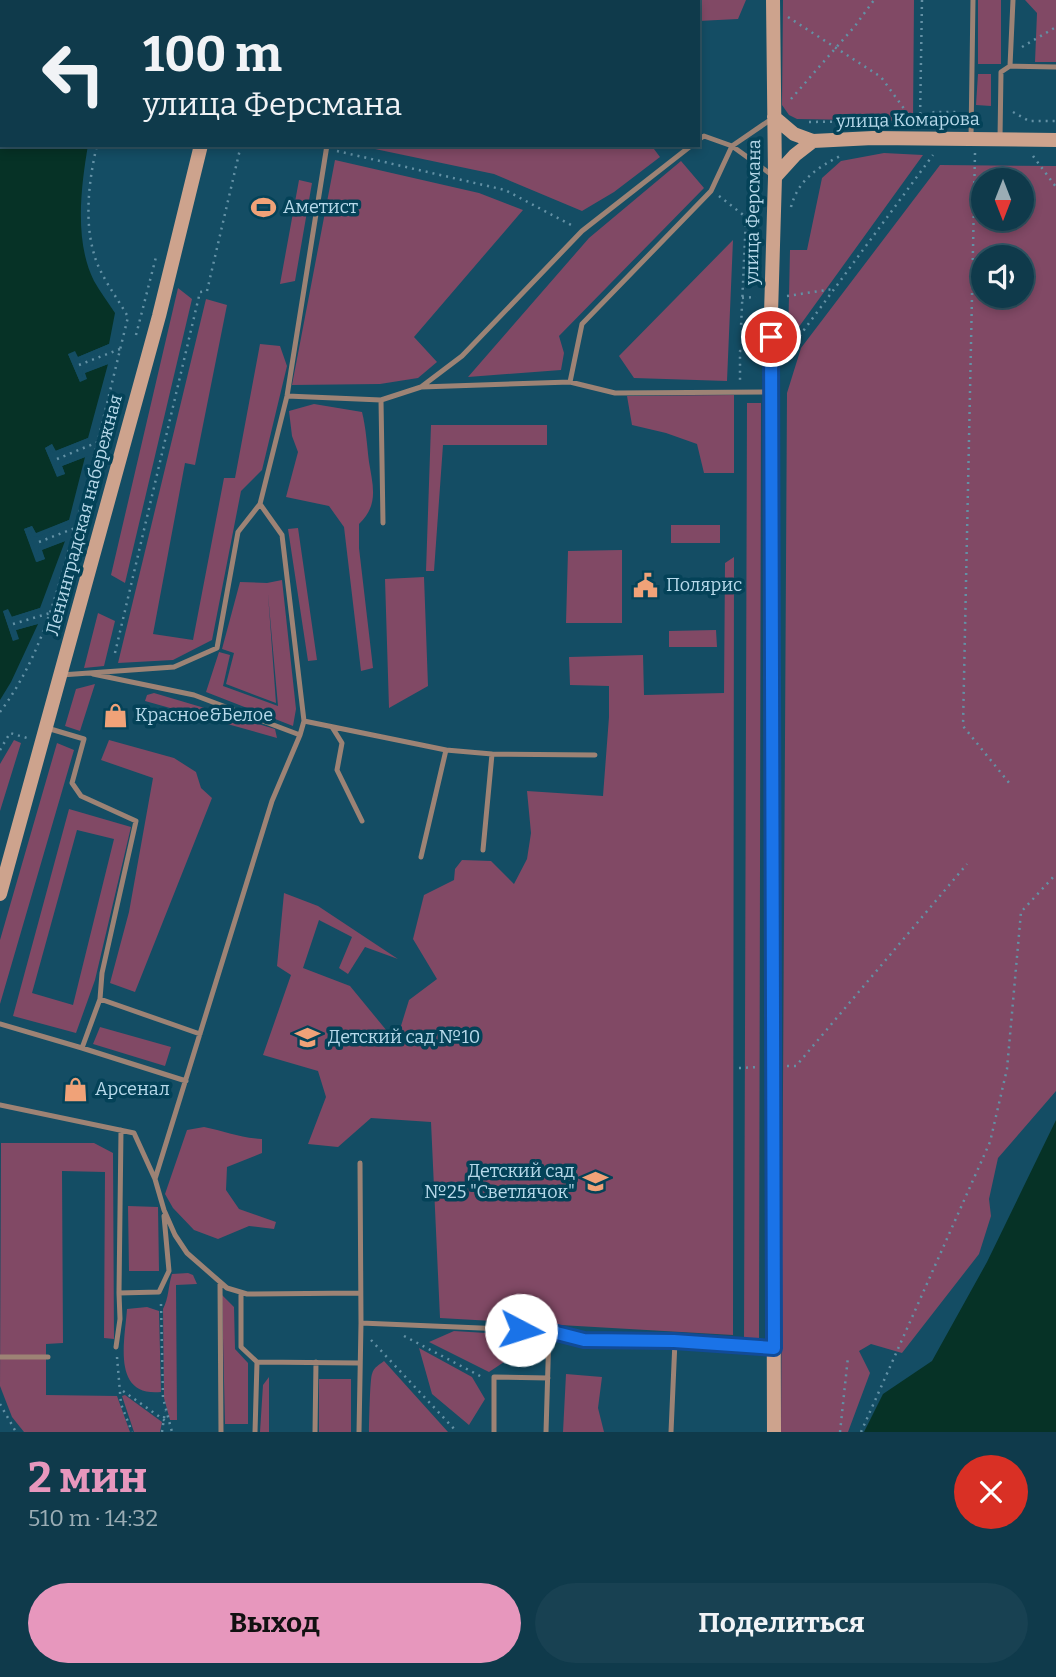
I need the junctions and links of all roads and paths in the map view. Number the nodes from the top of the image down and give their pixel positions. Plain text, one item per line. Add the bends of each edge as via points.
1 (773, 0) edge
2 (874, 0) edge
3 (922, 0) edge
4 (973, 0) edge
5 (1013, 0) edge
6 (1056, 27) edge
7 (785, 28) dead end
8 (836, 48) junction
9 (1011, 53) junction
10 (1010, 66) junction
11 (1056, 66) edge
12 (792, 98) dead end
13 (1000, 112) junction
14 (971, 113) junction
15 (774, 117) junction
16 (913, 121) junction
17 (920, 121) junction
18 (1056, 121) edge
19 (810, 122) dead end
20 (700, 135) edge
21 (1000, 138) junction
22 (1056, 140) edge
23 (814, 141) junction
24 (973, 144) junction
25 (732, 146) junction
26 (97, 147) edge
27 (201, 147) edge
28 (240, 147) edge
29 (327, 147) edge
30 (689, 147) edge
31 (926, 150) dead end
32 (850, 154) dead end
33 (1041, 166) dead end
34 (775, 177) junction
35 (1056, 187) edge
36 (711, 191) junction
37 (788, 217) dead end
38 (582, 231) junction
39 (833, 289) junction
40 (771, 297) junction
41 (742, 298) junction
42 (783, 347) dead end
43 (120, 349) junction
44 (79, 365) dead end
45 (570, 382) junction
46 (421, 387) junction
47 (772, 392) junction
48 (740, 393) junction
49 (287, 396) junction
50 (381, 400) junction
51 (98, 442) junction
52 (57, 459) dead end
53 (260, 504) junction
54 (383, 523) dead end
55 (75, 528) junction
56 (39, 542) dead end
57 (50, 613) junction
58 (13, 624) dead end
59 (115, 653) dead end
60 (93, 674) junction
61 (61, 675) junction
62 (0, 712) edge
63 (304, 721) junction
64 (45, 727) junction
65 (331, 727) junction
66 (300, 736) junction
67 (27, 738) dead end
68 (0, 750) edge
69 (446, 750) junction
70 (492, 754) junction
71 (595, 755) dead end
72 (1010, 784) dead end
73 (362, 821) dead end
74 (483, 850) dead end
75 (421, 857) dead end
76 (967, 864) dead end
77 (1056, 874) edge
78 (0, 894) edge
79 (100, 999) junction
80 (0, 1024) edge
81 (200, 1034) junction
82 (82, 1048) junction
83 (774, 1067) junction
84 (739, 1068) dead end
85 (186, 1080) junction
86 (0, 1105) edge
87 (121, 1130) junction
88 (360, 1163) dead end
89 (155, 1179) junction
90 (164, 1210) junction
91 (220, 1282) junction
92 (161, 1289) junction
93 (119, 1293) junction
94 (241, 1293) junction
95 (360, 1293) junction
96 (361, 1323) junction
97 (361, 1330) junction
98 (549, 1331) junction
99 (404, 1336) dead end
100 (674, 1341) junction
101 (116, 1347) joint
102 (774, 1348) junction
103 (48, 1356) dead end
104 (0, 1357) edge
105 (848, 1357) dead end
106 (257, 1362) junction
107 (316, 1362) junction
108 (359, 1363) junction
109 (548, 1378) junction
110 (494, 1383) junction
111 (122, 1391) dead end
112 (0, 1404) edge
113 (166, 1410) junction
114 (164, 1420) junction
115 (169, 1423) junction
116 (16, 1432) edge
117 (132, 1432) edge
118 (162, 1432) edge
119 (174, 1432) edge
120 (221, 1432) edge
121 (255, 1432) edge
122 (315, 1432) edge
123 (359, 1432) edge
124 (457, 1432) edge
125 (494, 1432) edge
126 (546, 1432) edge
127 (671, 1432) edge
128 (774, 1432) edge
129 (840, 1432) edge
130 (861, 1432) edge

1 - 15 street, улица Ферсмана
2 - 8 path
3 - 17 path
4 - 14 lane
5 - 9 lane
6 - 9 path
7 - 8 path via 786,16
8 - 12 path
8 - 16 path via 881,77
9 - 10 lane
10 - 11 lane
10 - 13 lane via 1001,72
13 - 18 path via 1013,112 1029,121
13 - 21 lane
14 - 17 path via 934,112
14 - 24 lane
15 - 23 street via 793,134
15 - 25 lane
15 - 34 street, улица Ферсмана
16 - 17 path
16 - 19 path
20 - 25 lane
21 - 22 street, улица Комарова
21 - 24 street, улица Комарова
23 - 24 street, улица Комарова via 873,138
23 - 34 street, улица Комарова
24 - 72 path via 963,726
25 - 34 lane
25 - 36 lane
26 - 43 path via 89,190 89,229 94,255 128,317
27 - 61 street, Ленинградская набережная
28 - 59 path via 206,291 200,292
29 - 38 path via 505,190
29 - 49 lane
30 - 38 lane
31 - 39 path via 937,150
32 - 37 path via 811,171 793,196
33 - 35 path
34 - 40 street, улица Ферсмана
36 - 41 path via 746,217
36 - 45 lane via 582,324
38 - 46 lane via 462,356
39 - 40 path
39 - 42 path via 783,359
40 - 41 path
40 - 47 street, улица Ферсмана
41 - 48 path via 741,327 751,326 751,351 740,351
43 - 44 path
43 - 51 path
45 - 46 lane
45 - 48 lane via 615,393
46 - 50 lane
47 - 48 lane
47 - 83 street, улица Ферсмана
49 - 50 lane
49 - 53 lane
50 - 54 lane
51 - 52 path
51 - 55 path
53 - 60 lane via 238,532 217,648 174,667
53 - 63 lane via 282,535
55 - 56 path
55 - 57 path
57 - 58 path
57 - 62 path via 28,668
60 - 61 lane
60 - 66 lane via 194,695
61 - 64 street, Ленинградская набережная
63 - 65 lane
63 - 66 lane
64 - 78 street, Ленинградская набережная
64 - 79 lane via 84,739 72,783 80,796 136,821
65 - 69 lane
65 - 73 lane via 342,743 337,770
66 - 81 lane via 272,801
67 - 68 path via 10,733
69 - 70 lane
69 - 75 lane
70 - 71 lane
70 - 74 lane
76 - 83 path via 796,1066
77 - 130 path via 1021,912 1007,1069 990,1142
79 - 81 lane
79 - 82 lane
80 - 82 lane
81 - 85 lane
82 - 85 lane
83 - 84 path
83 - 102 street, улица Ферсмана
85 - 89 lane
86 - 87 lane
87 - 89 lane via 134,1133
87 - 93 lane
88 - 95 lane
89 - 90 lane
90 - 91 lane via 187,1252
90 - 92 lane via 169,1271
91 - 94 lane
91 - 120 lane
92 - 93 lane
92 - 113 path
93 - 101 lane
94 - 95 lane
94 - 106 lane via 241,1347
95 - 96 lane
96 - 97 lane
96 - 98 lane
97 - 108 lane
97 - 124 path
98 - 100 lane via 584,1340
98 - 109 lane
99 - 110 path
100 - 102 lane
100 - 127 lane
101 - 117 path via 121,1404
102 - 128 street, улица Ферсмана
103 - 104 lane
105 - 129 path
106 - 107 lane
106 - 121 lane
107 - 108 lane
107 - 122 lane
108 - 123 lane
109 - 110 lane via 494,1377
109 - 126 lane
110 - 125 lane
111 - 114 path
112 - 116 path
113 - 114 path
113 - 115 path
114 - 115 path
114 - 118 path
115 - 119 path

